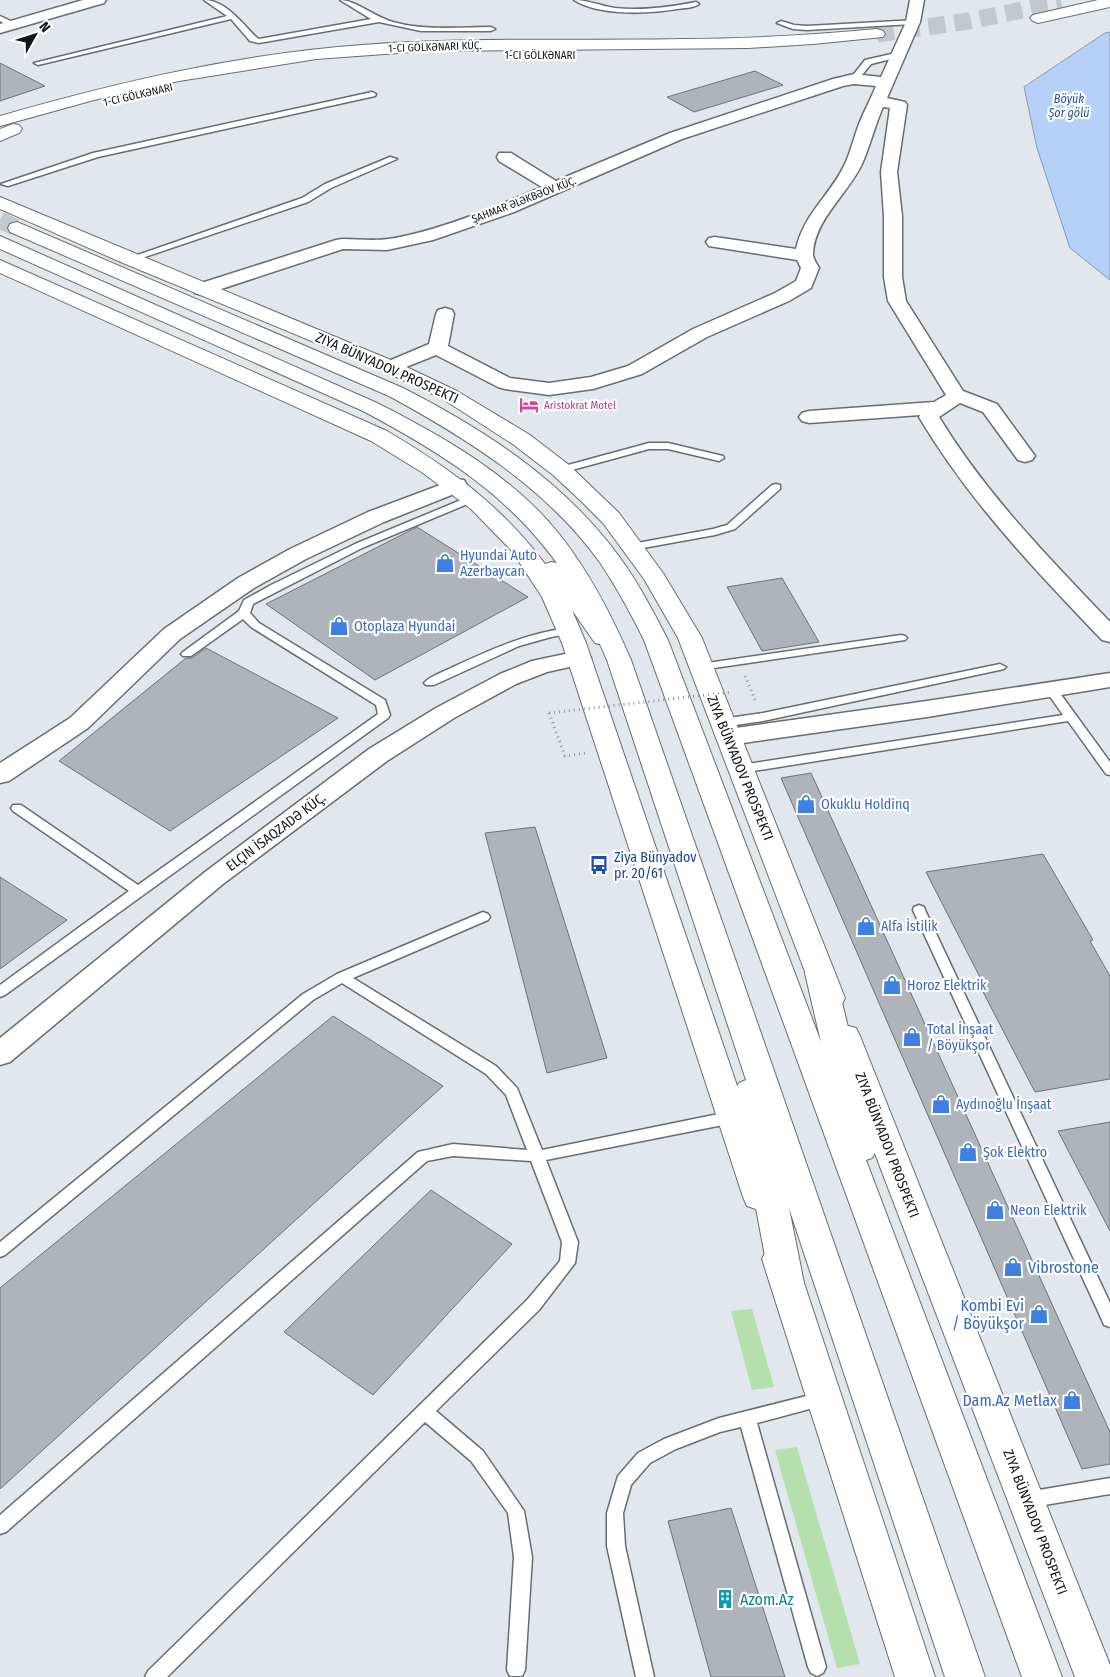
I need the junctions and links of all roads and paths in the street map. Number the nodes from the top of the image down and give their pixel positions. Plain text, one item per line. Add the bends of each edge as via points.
1 (99, 0) edge
2 (207, 0) edge
3 (359, 0) edge
4 (577, 0) edge
5 (917, 0) edge
6 (345, 1) edge
7 (1110, 2) edge
8 (696, 4) dead end
9 (233, 17) junction
10 (1038, 18) dead end
11 (378, 20) junction
12 (913, 22) junction
13 (781, 23) dead end
14 (4, 24) edge
15 (490, 28) dead end
16 (877, 34) tunnel mouth
17 (864, 45) tunnel mouth
18 (900, 54) junction
19 (38, 63) dead end
20 (847, 81) junction
21 (885, 82) junction
22 (372, 94) dead end
23 (878, 101) junction
24 (3, 130) edge
25 (505, 156) dead end
26 (394, 158) dead end
27 (2, 188) edge
28 (556, 188) junction
29 (0, 214) tunnel mouth
30 (18, 230) edge
31 (715, 242) dead end
32 (804, 256) junction
33 (130, 259) junction
34 (0, 266) edge
35 (202, 289) junction
36 (445, 314) dead end
37 (438, 348) junction
38 (391, 367) junction
39 (956, 395) junction
40 (938, 408) junction
41 (808, 417) dead end
42 (1025, 456) dead end
43 (719, 458) dead end
44 (561, 470) junction
45 (776, 487) dead end
46 (464, 491) junction
47 (580, 522) junction
48 (632, 547) junction
49 (244, 614) junction
50 (568, 631) junction
51 (1110, 635) edge
52 (690, 638) junction
53 (901, 638) dead end
54 (187, 654) dead end
55 (579, 658) junction
56 (619, 660) junction
57 (700, 667) junction
58 (1000, 667) dead end
59 (1110, 680) edge
60 (430, 683) dead end
61 (1050, 688) junction
62 (731, 692) dead end
63 (1071, 717) junction
64 (726, 730) junction
65 (565, 756) dead end
66 (741, 769) junction
67 (1110, 771) edge
68 (0, 775) edge
69 (17, 808) dead end
70 (138, 891) junction
71 (919, 910) dead end
72 (483, 917) dead end
73 (820, 973) junction
74 (342, 977) junction
75 (730, 989) junction
76 (0, 992) edge
77 (0, 1054) edge
78 (733, 1117) junction
79 (538, 1156) junction
80 (0, 1251) edge
81 (887, 1260) junction
82 (787, 1283) junction
83 (1110, 1320) edge
84 (825, 1398) junction
85 (424, 1411) junction
86 (746, 1418) junction
87 (1110, 1486) edge
88 (1026, 1500) junction
89 (0, 1526) edge
90 (817, 1667) dead end
91 (516, 1670) dead end
92 (154, 1677) edge
93 (645, 1677) edge
94 (915, 1677) edge
95 (965, 1677) edge
96 (1042, 1677) edge
97 (1095, 1677) edge

1 - 14 street
2 - 9 lane
3 - 6 lane
4 - 8 lane via 614,10 670,9
5 - 12 street
6 - 11 lane
7 - 10 main road
9 - 11 lane via 253,39 259,41
9 - 19 lane
11 - 15 lane via 434,30
12 - 13 lane via 807,28
12 - 18 street
16 - 24 main road via 744,44 360,50 263,61 167,78 96,94
17 - 24 main road via 752,53 365,59 176,86
18 - 20 lane via 868,62
18 - 21 street
20 - 21 street
20 - 28 street, ŞAHMAR ƏLƏKBƏOV KÜÇ. via 676,136
21 - 23 street
22 - 27 lane via 96,155
23 - 32 street via 853,165 816,218 808,235
23 - 39 street via 899,105 889,172 893,216 892,278 897,301
25 - 28 street
26 - 33 lane via 305,200
27 - 30 main road, ZIYA BÜNYADOV PROSPEKTI
27 - 33 main road
28 - 35 street, ŞAHMAR ƏLƏKBƏOV KÜÇ. via 428,236 387,245 342,244
29 - 30 main road via 17,214
30 - 33 main road, ZIYA BÜNYADOV PROSPEKTI
30 - 47 main road, ZIYA BÜNYADOV PROSPEKTI via 433,411 509,460
30 - 56 main road, ZIYA BÜNYADOV PROSPEKTI via 405,424 452,454 506,494 542,529 587,593
31 - 32 street
32 - 37 street via 810,268 804,284 700,333 635,370 593,383 548,389 505,383
33 - 35 main road, ZIYA BÜNYADOV PROSPEKTI
34 - 46 main road via 345,420 411,455
35 - 38 main road, ZIYA BÜNYADOV PROSPEKTI
36 - 37 street
37 - 38 street
38 - 44 main road, ZIYA BÜNYADOV PROSPEKTI via 485,415
39 - 40 street via 952,402
39 - 42 street via 990,408
40 - 41 street
40 - 51 street via 929,417 941,439 999,518
43 - 44 lane via 668,446 649,446
44 - 48 main road, ZIYA BÜNYADOV PROSPEKTI via 610,518
45 - 48 lane via 731,527
46 - 49 lane via 406,525 297,575 248,602
46 - 50 main road via 506,530 539,573
46 - 56 main road via 508,525 548,564
46 - 68 street via 376,517 246,583 172,634 79,723
47 - 52 main road via 630,566
47 - 81 main road, ZIYA BÜNYADOV PROSPEKTI via 608,556 644,613 656,640
48 - 52 main road, ZIYA BÜNYADOV PROSPEKTI via 655,578
49 - 54 lane
49 - 70 lane via 255,625 381,703 384,715
50 - 55 main road
50 - 60 lane via 521,641
52 - 57 main road, ZIYA BÜNYADOV PROSPEKTI
53 - 57 lane
55 - 77 street, ELÇIN İSAQZADƏ KÜÇ. via 540,666 508,678 378,755 214,878
55 - 78 main road
56 - 75 main road, ZIYA BÜNYADOV PROSPEKTI
57 - 64 main road, ZIYA BÜNYADOV PROSPEKTI
58 - 64 lane via 781,713
59 - 61 street
61 - 63 lane
61 - 64 street via 928,709
62 - 65 path, bridge via 549,714
63 - 66 lane
63 - 67 lane
64 - 66 main road, ZIYA BÜNYADOV PROSPEKTI
66 - 73 main road, ZIYA BÜNYADOV PROSPEKTI
69 - 70 lane
70 - 76 lane
71 - 83 lane
72 - 74 lane
73 - 81 main road
73 - 88 main road, ZIYA BÜNYADOV PROSPEKTI
74 - 79 lane via 491,1070 512,1092
74 - 80 lane via 308,997
75 - 82 main road
75 - 95 main road, ZIYA BÜNYADOV PROSPEKTI
78 - 79 lane
78 - 82 main road
79 - 85 lane via 570,1242 567,1263 533,1305
79 - 89 lane via 453,1150 423,1156
81 - 96 main road, ZIYA BÜNYADOV PROSPEKTI
82 - 84 main road
84 - 86 lane
84 - 94 main road
85 - 91 lane via 477,1456 516,1511 523,1557
85 - 92 lane
86 - 90 lane
86 - 93 lane via 670,1444 644,1458 624,1481 615,1513 616,1546
87 - 88 lane
88 - 97 main road, ZIYA BÜNYADOV PROSPEKTI

